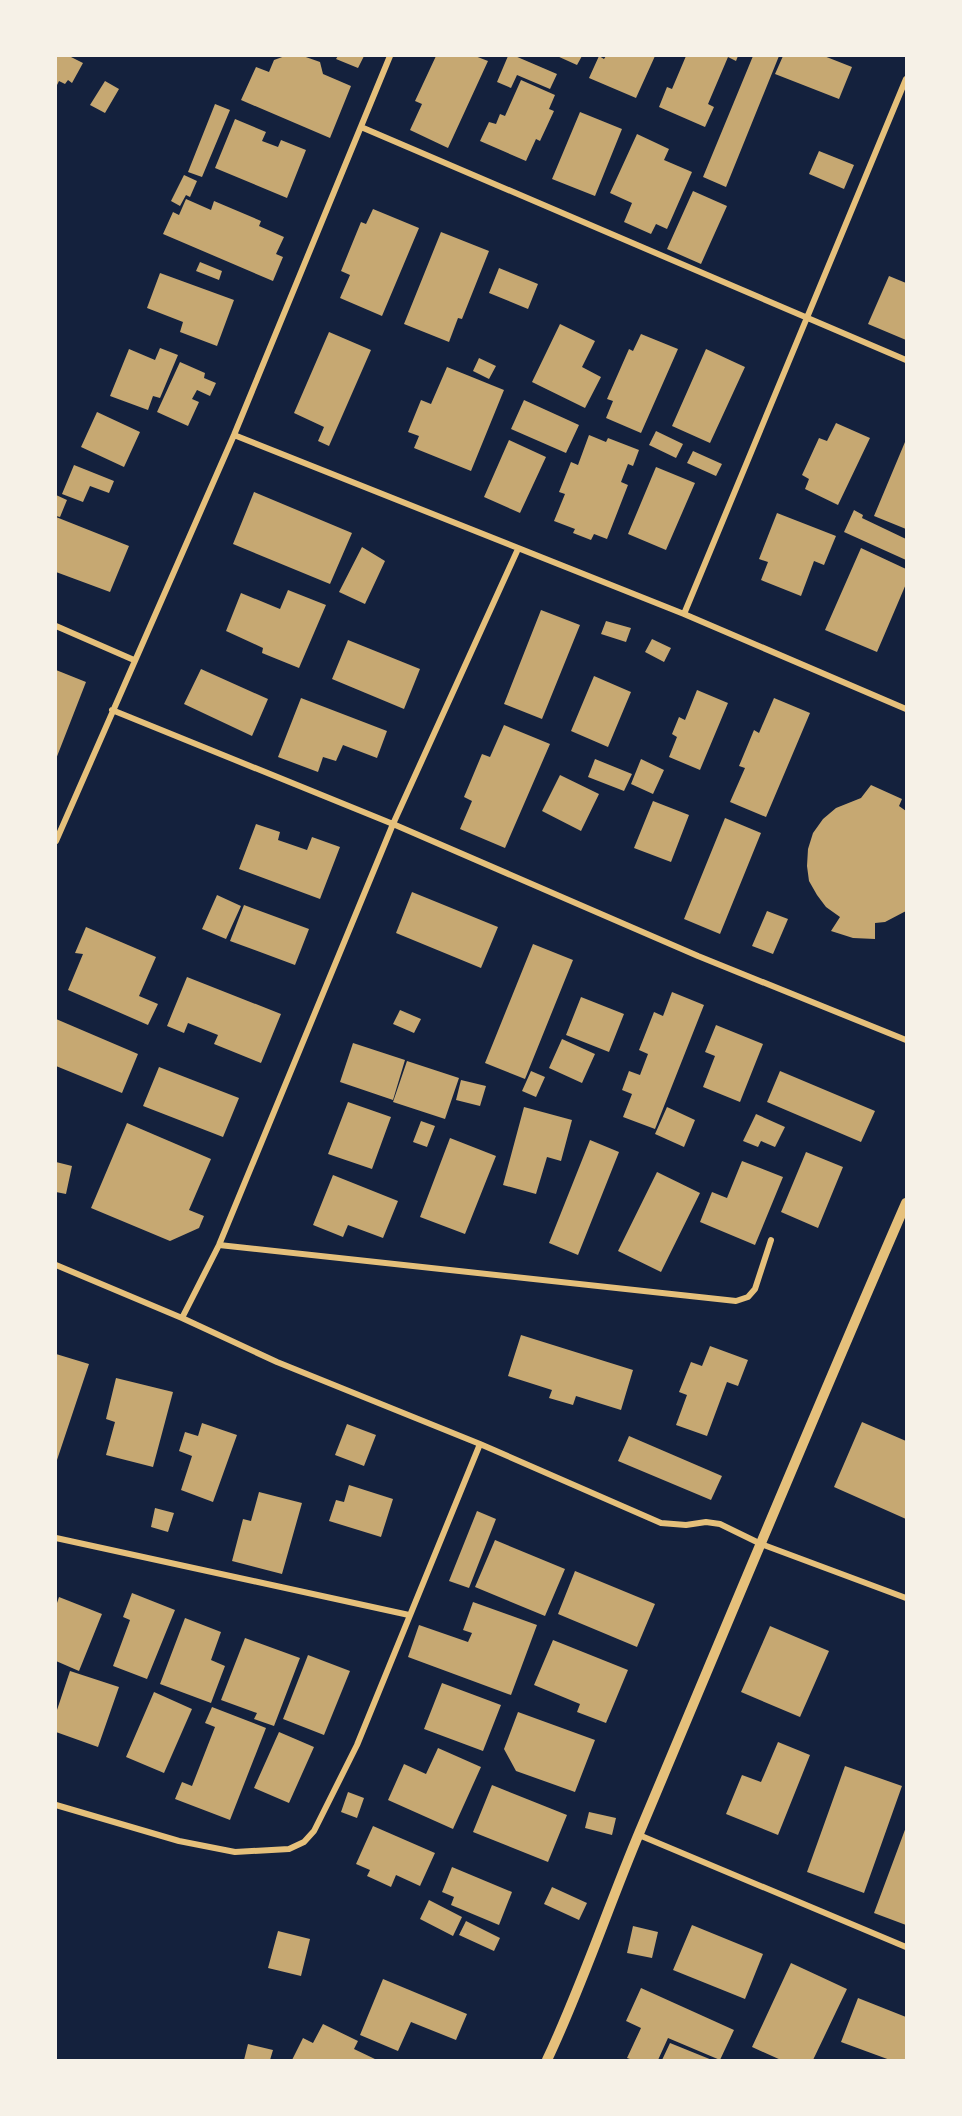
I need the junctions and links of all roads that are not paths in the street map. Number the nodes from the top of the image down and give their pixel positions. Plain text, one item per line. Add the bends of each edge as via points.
1 (390, 56) edge
2 (906, 79) edge
3 (361, 126) junction
4 (807, 317) junction
5 (906, 360) edge
6 (234, 435) junction
7 (518, 549) junction
8 (684, 614) junction
9 (56, 626) edge
10 (134, 660) junction
11 (906, 709) edge
12 (112, 710) junction
13 (393, 824) junction
14 (56, 841) edge
15 (906, 1040) edge
16 (906, 1203) edge
17 (771, 1240) dead end
18 (219, 1245) junction
19 (56, 1265) edge
20 (182, 1318) junction
21 (480, 1444) junction
22 (56, 1538) edge
23 (761, 1544) junction
24 (906, 1598) edge
25 (409, 1615) junction
26 (56, 1806) edge
27 (639, 1834) junction
28 (906, 1947) edge
29 (546, 2061) edge

1 - 3 street
2 - 4 street
3 - 4 street
3 - 6 street
4 - 5 street
4 - 8 street
6 - 7 street
6 - 10 street
7 - 8 street
7 - 13 street
8 - 11 street
9 - 10 street
10 - 12 street
12 - 13 street
12 - 14 street
13 - 15 street via 698,956
13 - 18 street
16 - 23 street
17 - 18 street via 754,1289 748,1298 736,1301
18 - 20 street
19 - 20 street
20 - 21 street via 277,1362
21 - 23 street via 661,1523 686,1525 706,1521
21 - 25 street
22 - 25 street
23 - 24 street
23 - 27 street
25 - 26 street via 357,1745 314,1831 304,1842 290,1849 235,1851 179,1841
27 - 28 street
27 - 29 street

